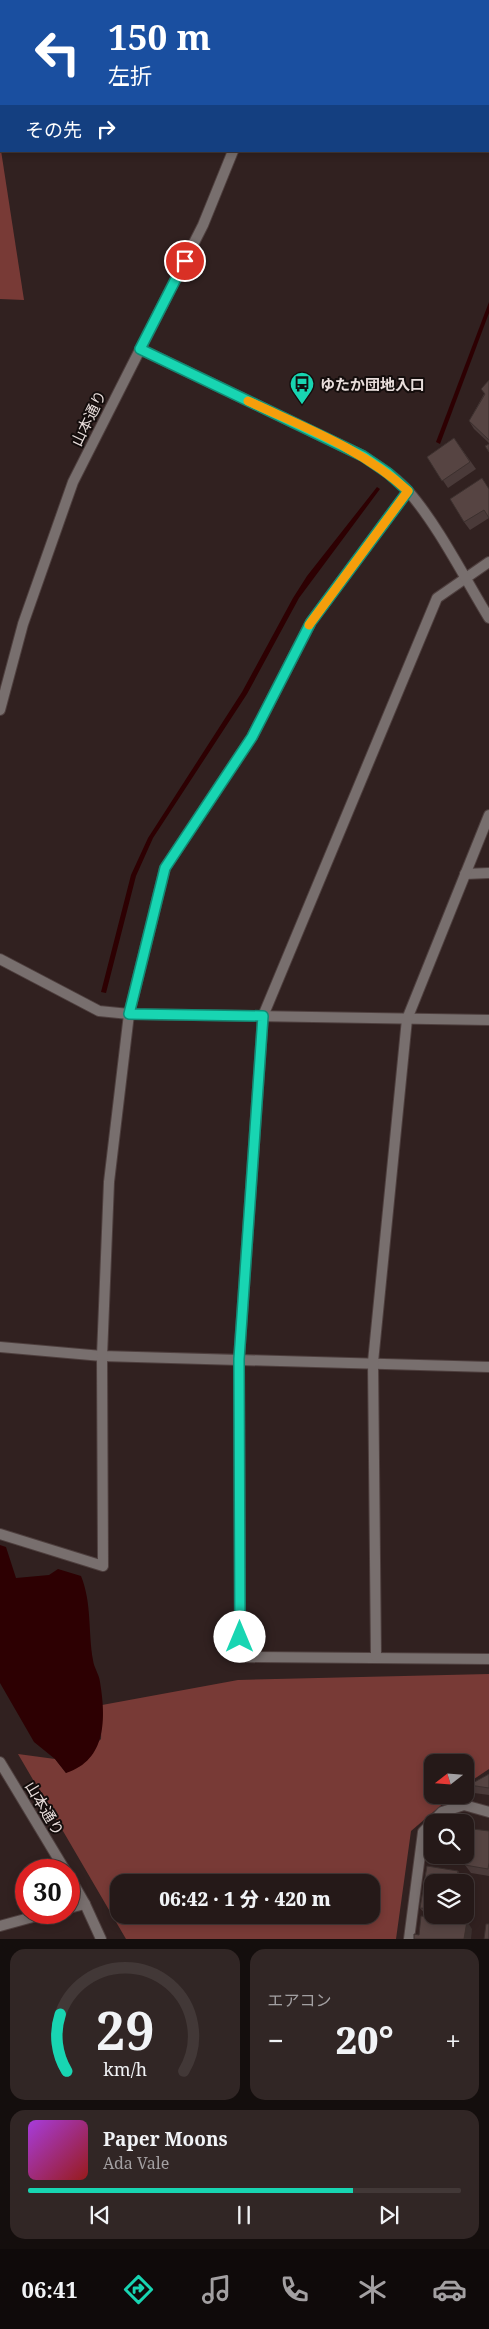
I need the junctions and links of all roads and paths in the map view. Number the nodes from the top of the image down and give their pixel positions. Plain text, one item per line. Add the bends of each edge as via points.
1 (233, 152) edge
2 (140, 349) junction
3 (408, 491) junction
4 (489, 562) edge
5 (464, 577) junction
6 (489, 618) edge
7 (0, 710) edge
8 (489, 814) edge
9 (489, 873) edge
10 (465, 874) junction
11 (0, 959) edge
12 (129, 1014) junction
13 (263, 1016) junction
14 (407, 1019) junction
15 (489, 1020) edge
16 (0, 1347) edge
17 (102, 1356) junction
18 (239, 1359) junction
19 (373, 1362) junction
20 (489, 1367) edge
21 (0, 1534) edge
22 (376, 1657) junction
23 (489, 1659) edge
24 (0, 1763) edge
25 (489, 1812) edge
26 (58, 1859) edge
27 (80, 1895) edge
28 (85, 1904) junction
29 (80, 1905) edge
30 (15, 1922) edge
31 (0, 1926) edge
32 (102, 1939) edge
33 (409, 1939) edge

1 - 2 street, 山本通り via 203,225
2 - 3 street via 363,456
2 - 7 street, 山本通り via 73,482 23,624
3 - 5 street
3 - 12 street via 311,622 252,737 165,868
4 - 5 street
5 - 6 street
5 - 13 street via 437,598
8 - 10 street
9 - 10 street
10 - 14 street
11 - 12 street via 98,1010
12 - 13 street
12 - 17 street via 109,1182
13 - 14 street
13 - 18 street
14 - 15 street
14 - 19 street
16 - 17 street
17 - 18 street
17 - 21 street via 103,1566
18 - 19 street
18 - 22 street via 240,1657
19 - 20 street
19 - 22 street
22 - 23 street
24 - 26 street, 山本通り
25 - 33 street via 464,1805 442,1812 423,1832
27 - 28 street
28 - 29 street
28 - 32 street
30 - 31 street

